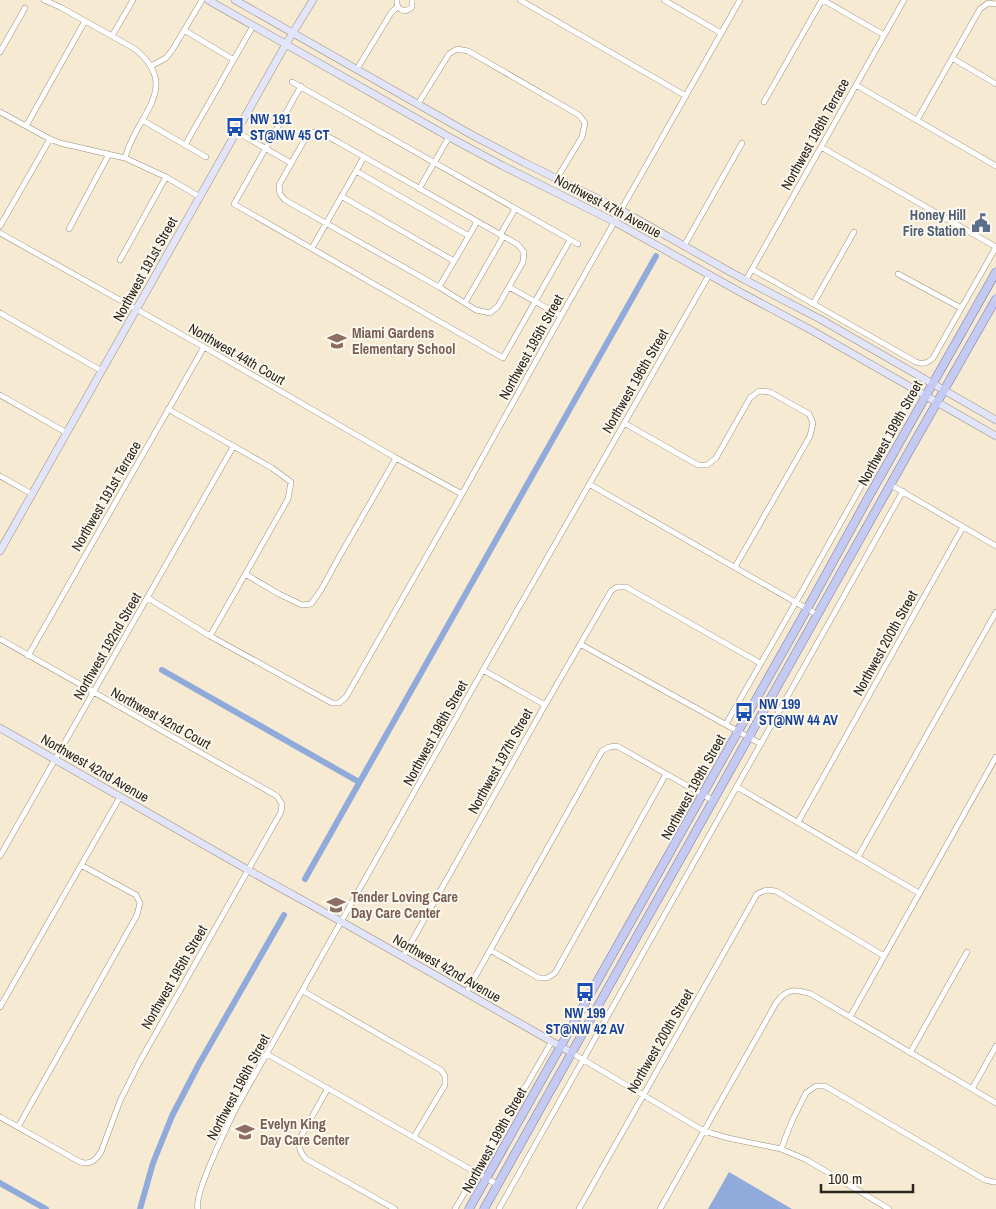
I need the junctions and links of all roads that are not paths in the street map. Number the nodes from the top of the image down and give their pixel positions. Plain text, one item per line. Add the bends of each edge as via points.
1 (44, 0) edge
2 (64, 0) edge
3 (133, 0) edge
4 (202, 0) edge
5 (208, 0) edge
6 (235, 0) edge
7 (313, 0) edge
8 (396, 0) edge
9 (412, 0) edge
10 (520, 0) edge
11 (664, 0) edge
12 (740, 0) edge
13 (822, 0) edge
14 (904, 0) edge
15 (996, 4) edge
16 (60, 7) junction
17 (397, 7) junction
18 (25, 8) dead end
19 (86, 21) junction
20 (253, 26) junction
21 (184, 30) junction
22 (294, 33) junction
23 (721, 33) junction
24 (884, 35) junction
25 (112, 36) junction
26 (286, 44) junction
27 (0, 52) edge
28 (952, 58) junction
29 (234, 60) junction
30 (152, 66) junction
31 (357, 69) junction
32 (292, 82) dead end
33 (996, 84) edge
34 (856, 85) junction
35 (300, 86) junction
36 (686, 96) junction
37 (764, 102) dead end
38 (418, 104) junction
39 (398, 108) junction
40 (0, 112) edge
41 (142, 120) junction
42 (917, 120) junction
43 (26, 126) junction
44 (237, 132) junction
45 (472, 134) junction
46 (449, 137) junction
47 (50, 139) junction
48 (742, 143) dead end
49 (185, 145) junction
50 (821, 147) junction
51 (266, 148) junction
52 (109, 154) junction
53 (206, 157) dead end
54 (364, 157) junction
55 (125, 158) junction
56 (291, 163) junction
57 (434, 163) junction
58 (996, 166) edge
59 (356, 171) junction
60 (166, 177) junction
61 (557, 178) junction
62 (419, 188) junction
63 (341, 196) junction
64 (200, 197) junction
65 (515, 209) junction
66 (621, 210) junction
67 (477, 222) junction
68 (615, 222) junction
69 (326, 223) junction
70 (0, 226) edge
71 (69, 229) dead end
72 (854, 232) dead end
73 (0, 233) edge
74 (469, 236) junction
75 (502, 236) junction
76 (570, 240) junction
77 (578, 244) dead end
78 (684, 246) junction
79 (996, 247) edge
80 (312, 248) junction
81 (120, 260) dead end
82 (454, 261) junction
83 (752, 269) junction
84 (996, 272) edge
85 (709, 274) junction
86 (898, 274) dead end
87 (746, 280) junction
88 (728, 285) junction
89 (439, 287) junction
90 (509, 287) junction
91 (996, 299) edge
92 (535, 301) junction
93 (464, 303) junction
94 (813, 304) junction
95 (961, 308) junction
96 (137, 310) junction
97 (0, 313) edge
98 (561, 316) junction
99 (204, 347) junction
100 (102, 371) junction
101 (932, 384) junction
102 (945, 390) junction
103 (0, 395) edge
104 (925, 395) junction
105 (937, 402) junction
106 (908, 403) dead end
107 (168, 409) junction
108 (996, 420) edge
109 (624, 423) junction
110 (67, 433) junction
111 (996, 436) edge
112 (233, 447) junction
113 (396, 458) junction
114 (0, 476) edge
115 (589, 484) junction
116 (891, 485) junction
117 (902, 491) junction
118 (32, 494) junction
119 (462, 494) junction
120 (963, 527) junction
121 (996, 546) edge
122 (0, 551) edge
123 (735, 567) junction
124 (245, 574) junction
125 (148, 598) junction
126 (796, 602) junction
127 (807, 609) junction
128 (996, 612) edge
129 (818, 615) junction
130 (210, 636) junction
131 (0, 639) edge
132 (580, 644) junction
133 (28, 656) junction
134 (760, 663) junction
135 (483, 670) junction
136 (93, 692) junction
137 (545, 705) junction
138 (726, 724) junction
139 (0, 728) edge
140 (738, 731) junction
141 (749, 738) junction
142 (761, 744) junction
143 (996, 757) edge
144 (55, 760) junction
145 (666, 774) junction
146 (737, 787) junction
147 (703, 794) junction
148 (120, 797) junction
149 (714, 801) junction
150 (282, 804) joint
151 (798, 822) junction
152 (0, 856) edge
153 (858, 857) junction
154 (81, 865) junction
155 (248, 870) junction
156 (919, 893) junction
157 (342, 922) junction
158 (490, 950) junction
159 (967, 952) dead end
160 (884, 956) junction
161 (403, 957) junction
162 (303, 991) junction
163 (466, 993) junction
164 (0, 1008) edge
165 (850, 1017) junction
166 (552, 1041) junction
167 (561, 1046) junction
168 (996, 1046) edge
169 (572, 1053) junction
170 (910, 1053) junction
171 (268, 1054) junction
172 (583, 1060) junction
173 (328, 1088) junction
174 (972, 1088) junction
175 (643, 1095) junction
176 (996, 1103) edge
177 (0, 1117) edge
178 (18, 1127) junction
179 (704, 1131) junction
180 (414, 1137) junction
181 (781, 1149) junction
182 (476, 1172) junction
183 (486, 1178) junction
184 (996, 1182) edge
185 (498, 1185) junction
186 (198, 1209) edge
187 (395, 1209) edge
188 (456, 1209) edge
189 (469, 1209) edge
190 (484, 1209) edge
191 (500, 1209) edge
192 (579, 1209) edge
193 (660, 1209) edge
194 (889, 1209) edge

1 - 16 street
2 - 16 street
3 - 25 street
4 - 21 street
5 - 20 main road, Northwest 47th Avenue
6 - 22 main road, Northwest 47th Avenue
7 - 22 main road, Northwest 191st Street
8 - 17 street
9 - 17 street via 412,7 408,10
10 - 36 street
11 - 23 street
12 - 23 street, Northwest 195th Street
13 - 24 street
13 - 37 street
14 - 24 street, Northwest 196th Terrace
15 - 28 street via 988,3 980,9
16 - 19 street
17 - 31 street
18 - 27 street
19 - 25 street
19 - 43 street
20 - 26 main road, Northwest 47th Avenue
20 - 29 street
21 - 29 street
21 - 30 street via 166,58
22 - 26 main road, Northwest 191st Street
22 - 31 main road, Northwest 47th Avenue
23 - 36 street, Northwest 195th Street
24 - 34 street, Northwest 196th Terrace
25 - 30 street via 142,54
26 - 39 main road, Northwest 47th Avenue
26 - 44 main road, Northwest 191st Street
28 - 33 street
28 - 42 street
29 - 49 street
30 - 41 street via 156,90
31 - 38 main road, Northwest 47th Avenue
32 - 35 street
34 - 42 street
34 - 50 street, Northwest 196th Terrace
35 - 51 street
35 - 57 street
36 - 66 street, Northwest 195th Street
38 - 39 main road
38 - 45 main road, Northwest 47th Avenue
38 - 61 street via 449,54 457,49 468,51 579,115 585,124 582,137
39 - 46 main road, Northwest 47th Avenue
40 - 43 street
41 - 49 street
41 - 55 street
42 - 58 street
43 - 47 street
44 - 51 street
44 - 64 main road, Northwest 191st Street
45 - 46 main road
45 - 61 main road, Northwest 47th Avenue
46 - 57 street
46 - 68 main road, Northwest 47th Avenue
47 - 52 street
47 - 70 street
48 - 78 street
49 - 53 street
50 - 79 street
50 - 83 street, Northwest 196th Terrace
51 - 56 street
51 - 80 street via 234,204
52 - 55 street
52 - 71 street
54 - 56 street via 323,134 313,132
54 - 59 street
54 - 62 street
55 - 60 street
56 - 69 street via 278,185 280,194
57 - 62 street
57 - 65 street
59 - 63 street
59 - 74 street
60 - 64 street
60 - 81 street
61 - 66 main road, Northwest 47th Avenue
62 - 67 street
63 - 69 street
63 - 82 street
64 - 96 main road, Northwest 191st Street
65 - 75 street
65 - 76 street
66 - 68 street, Northwest 195th Street
66 - 78 main road, Northwest 47th Avenue
67 - 74 street
67 - 75 street
68 - 85 main road, Northwest 47th Avenue
68 - 98 street, Northwest 195th Street
69 - 80 street
69 - 89 street
72 - 94 street
73 - 96 street, Northwest 44th Court
74 - 82 street
75 - 90 street via 524,252 523,262
75 - 93 street
76 - 77 street
76 - 92 street
78 - 87 main road, Northwest 47th Avenue
79 - 95 street
80 - 92 street via 503,358
82 - 89 street
83 - 87 street, Northwest 196th Terrace
83 - 94 street
84 - 101 main road, Northwest 199th Street
85 - 88 main road, Northwest 47th Avenue
85 - 109 street, Northwest 196th Street
86 - 95 street
87 - 88 main road via 740,285
87 - 101 main road, Northwest 47th Avenue
88 - 104 main road, Northwest 47th Avenue
89 - 93 street
90 - 92 street
90 - 93 street via 490,313
91 - 102 main road, Northwest 199th Street
92 - 98 street
94 - 95 street via 916,362 925,363 933,358
96 - 99 street, Northwest 44th Court
96 - 100 main road, Northwest 191st Street
97 - 100 street
98 - 119 street, Northwest 195th Street
99 - 107 street, Northwest 191st Terrace
99 - 113 street, Northwest 44th Court
100 - 110 main road, Northwest 191st Street
101 - 102 main road, Northwest 47th Avenue
101 - 104 main road, Northwest 199th Street
102 - 105 main road, Northwest 199th Street
102 - 108 main road, Northwest 47th Avenue
103 - 110 street
104 - 105 main road, Northwest 47th Avenue
104 - 127 main road, Northwest 199th Street
105 - 111 main road, Northwest 47th Avenue
105 - 116 main road, Northwest 199th Street
106 - 126 street
107 - 112 street
107 - 133 street, Northwest 191st Terrace
109 - 115 street, Northwest 196th Street
109 - 123 street via 698,465 707,465 716,458 750,398 759,391 770,392 809,414 813,424 810,436
110 - 118 main road, Northwest 191st Street
112 - 124 street via 291,482 288,499
112 - 125 street, Northwest 192nd Street
113 - 119 street, Northwest 44th Court
113 - 124 street via 311,604 302,605
114 - 118 street
115 - 123 street
115 - 135 street, Northwest 196th Street
116 - 117 street
116 - 129 main road, Northwest 199th Street
117 - 120 street
117 - 142 street
118 - 122 main road, Northwest 191st Street
119 - 130 street, Northwest 195th Street via 346,697 339,703 332,703
120 - 121 street
120 - 151 street, Northwest 200th Street
123 - 126 street
124 - 130 street
125 - 130 street
125 - 136 street, Northwest 192nd Street
126 - 127 street
126 - 134 street
127 - 129 street
127 - 140 main road, Northwest 199th Street
128 - 153 street
129 - 141 main road, Northwest 199th Street
131 - 133 street, Northwest 42nd Court
132 - 134 street, Northwest 197th Street via 611,592 617,587 626,587
132 - 137 street, Northwest 197th Street
132 - 138 street
133 - 136 street, Northwest 42nd Court
134 - 138 street
135 - 137 street
135 - 157 street, Northwest 196th Street
136 - 144 street, Northwest 192nd Street
136 - 150 street, Northwest 42nd Court via 277,796
137 - 161 street, Northwest 197th Street
138 - 140 street
139 - 144 main road, Northwest 42nd Avenue
140 - 141 street
140 - 147 main road, Northwest 199th Street
141 - 142 street
141 - 149 main road, Northwest 199th Street
142 - 146 street
143 - 156 street
144 - 148 main road, Northwest 42nd Avenue
144 - 152 street, Northwest 192nd Street
145 - 147 street
145 - 158 street via 617,746 602,751
145 - 158 street via 555,973 540,978
146 - 151 street
146 - 172 street
147 - 149 street
147 - 167 main road, Northwest 199th Street
148 - 154 street
148 - 155 main road, Northwest 42nd Avenue
149 - 169 main road, Northwest 199th Street
150 - 155 street, Northwest 195th Street via 281,812
151 - 153 street
153 - 156 street
154 - 164 street
154 - 178 street via 136,895 140,903 137,916
155 - 157 main road, Northwest 42nd Avenue
155 - 178 street, Northwest 195th Street via 138,1063 96,1159 91,1163 80,1162
156 - 160 street
157 - 161 main road, Northwest 42nd Avenue
157 - 162 street, Northwest 196th Street
158 - 163 street
159 - 170 street
160 - 165 street
160 - 175 street, Northwest 200th Street via 776,892 766,890 757,894
161 - 163 main road, Northwest 42nd Avenue
162 - 171 street, Northwest 196th Street
162 - 180 street via 441,1070 445,1084
163 - 166 main road, Northwest 42nd Avenue
165 - 170 street
165 - 179 street via 811,994 796,990 781,996
166 - 167 main road, Northwest 42nd Avenue
166 - 182 street
167 - 169 main road, Northwest 42nd Avenue
167 - 183 main road, Northwest 199th Street
168 - 174 street
169 - 172 street, Northwest 42nd Avenue
169 - 185 main road, Northwest 199th Street
170 - 174 street
171 - 173 street
171 - 186 street, Northwest 196th Street via 236,1108 213,1158 198,1197
172 - 175 street, Northwest 42nd Avenue
172 - 191 street
173 - 180 street
173 - 187 street via 299,1140 301,1154
174 - 176 street
175 - 179 street, Northwest 42nd Avenue
175 - 192 street, Northwest 200th Street
177 - 178 street
179 - 181 street, Northwest 42nd Avenue
179 - 193 street
180 - 182 street
181 - 184 street via 806,1093 816,1086 825,1086 985,1180
181 - 194 street, Northwest 42nd Avenue via 807,1160
182 - 183 street
182 - 188 street
183 - 185 street
183 - 189 main road, Northwest 199th Street
185 - 190 main road, Northwest 199th Street

